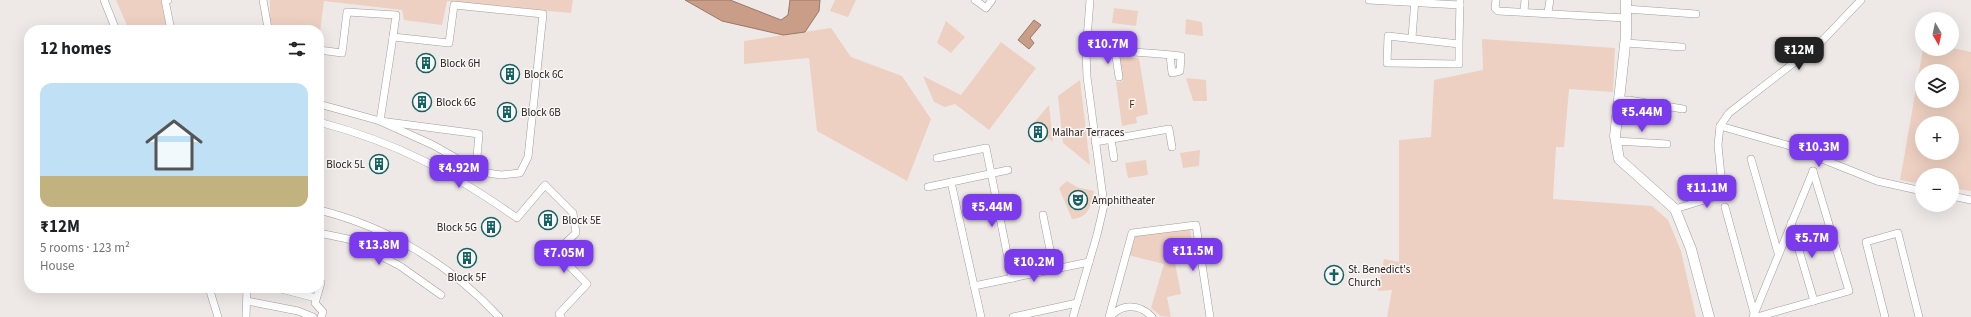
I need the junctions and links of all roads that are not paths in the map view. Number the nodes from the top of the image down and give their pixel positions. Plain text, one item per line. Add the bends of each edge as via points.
1 (104, 0) edge
2 (168, 0) edge
3 (263, 0) edge
4 (975, 0) edge
5 (992, 0) edge
6 (1090, 0) edge
7 (1374, 0) edge
8 (1496, 0) edge
9 (1526, 0) edge
10 (1550, 0) edge
11 (1862, 0) edge
12 (1415, 2) edge
13 (1460, 3) edge
14 (1626, 9) edge
15 (1524, 11) junction
16 (1548, 12) junction
17 (1696, 14) dead end
18 (114, 25) edge
19 (170, 25) edge
20 (267, 25) edge
21 (393, 37) junction
22 (1412, 37) junction
23 (1626, 43) junction
24 (1459, 44) junction
25 (1682, 47) dead end
26 (1086, 48) junction
27 (1115, 50) junction
28 (324, 51) edge
29 (1170, 55) dead end
30 (1119, 77) dead end
31 (1619, 100) junction
32 (324, 105) edge
33 (1683, 108) dead end
34 (380, 121) junction
35 (324, 124) edge
36 (1720, 126) junction
37 (1111, 139) junction
38 (1616, 141) junction
39 (1095, 142) junction
40 (1667, 144) dead end
41 (1172, 147) dead end
42 (937, 158) dead end
43 (1114, 158) dead end
44 (1751, 159) dead end
45 (476, 168) junction
46 (1008, 170) dead end
47 (990, 174) junction
48 (951, 182) junction
49 (928, 187) dead end
50 (1915, 189) edge
51 (1959, 197) edge
52 (1971, 200) edge
53 (1725, 206) dead end
54 (1675, 209) junction
55 (324, 212) edge
56 (1043, 215) dead end
57 (1791, 223) junction
58 (324, 234) edge
59 (1778, 253) junction
60 (1089, 262) junction
61 (1054, 269) junction
62 (1012, 278) junction
63 (974, 286) junction
64 (211, 293) edge
65 (247, 293) edge
66 (296, 293) edge
67 (318, 293) edge
68 (441, 294) dead end
69 (316, 298) junction
70 (247, 301) junction
71 (1814, 301) junction
72 (1077, 303) junction
73 (1755, 316) edge
74 (218, 317) edge
75 (246, 317) edge
76 (313, 317) edge
77 (321, 317) edge
78 (499, 317) edge
79 (562, 317) edge
80 (981, 317) edge
81 (1013, 317) edge
82 (1073, 317) edge
83 (1109, 317) edge
84 (1152, 317) edge
85 (1210, 317) edge
86 (1709, 317) edge
87 (1885, 317) edge
88 (1919, 317) edge

1 - 18 street
2 - 19 street via 165,0
3 - 20 street
4 - 5 street via 986,8
6 - 26 street
7 - 12 street
8 - 15 street via 1496,10
9 - 15 street
10 - 16 street
11 - 36 street via 1822,41 1729,113
12 - 13 street
12 - 22 street
13 - 24 street
14 - 16 street
14 - 17 street
14 - 23 street
15 - 16 street
21 - 28 street via 396,15 347,12 342,53
21 - 34 street
21 - 45 street via 449,43 454,5 543,14 528,157 520,173 501,175 481,172
22 - 24 street
22 - 24 street via 1388,36 1387,63 1459,64
23 - 25 street
23 - 31 street
26 - 27 street
26 - 39 street
27 - 29 street
27 - 30 street
31 - 33 street
31 - 38 street
32 - 34 street
34 - 45 street
34 - 45 street via 479,134
35 - 79 street via 384,142 430,162 462,180 517,218 545,185 573,213 576,232 556,252 587,284 559,314
36 - 50 street via 1787,145 1877,181
36 - 54 street via 1718,145 1722,186 1714,197
37 - 39 street
37 - 41 street via 1169,129
37 - 43 street
38 - 40 street
38 - 54 street via 1618,160
39 - 60 street via 1104,205
42 - 47 street via 985,147
44 - 59 street
46 - 47 street
47 - 48 street
47 - 62 street
48 - 49 street
48 - 63 street
51 - 52 street
53 - 73 street
54 - 86 street via 1690,249
55 - 78 street via 366,225 412,248 461,282
56 - 61 street
57 - 59 street
57 - 71 street
57 - 71 street via 1814,171 1849,291
58 - 68 street via 348,239 400,266
59 - 73 street
60 - 61 street
60 - 72 street
61 - 62 street
62 - 63 street
63 - 80 street
64 - 74 street
65 - 70 street
66 - 69 street
67 - 69 street
69 - 77 street via 315,303 323,312
70 - 75 street
70 - 76 street via 298,311
71 - 73 street
72 - 81 street
72 - 82 street
83 - 84 street via 1128,306 1144,310
83 - 85 street via 1132,233 1196,225
87 - 88 street via 1866,242 1898,234

